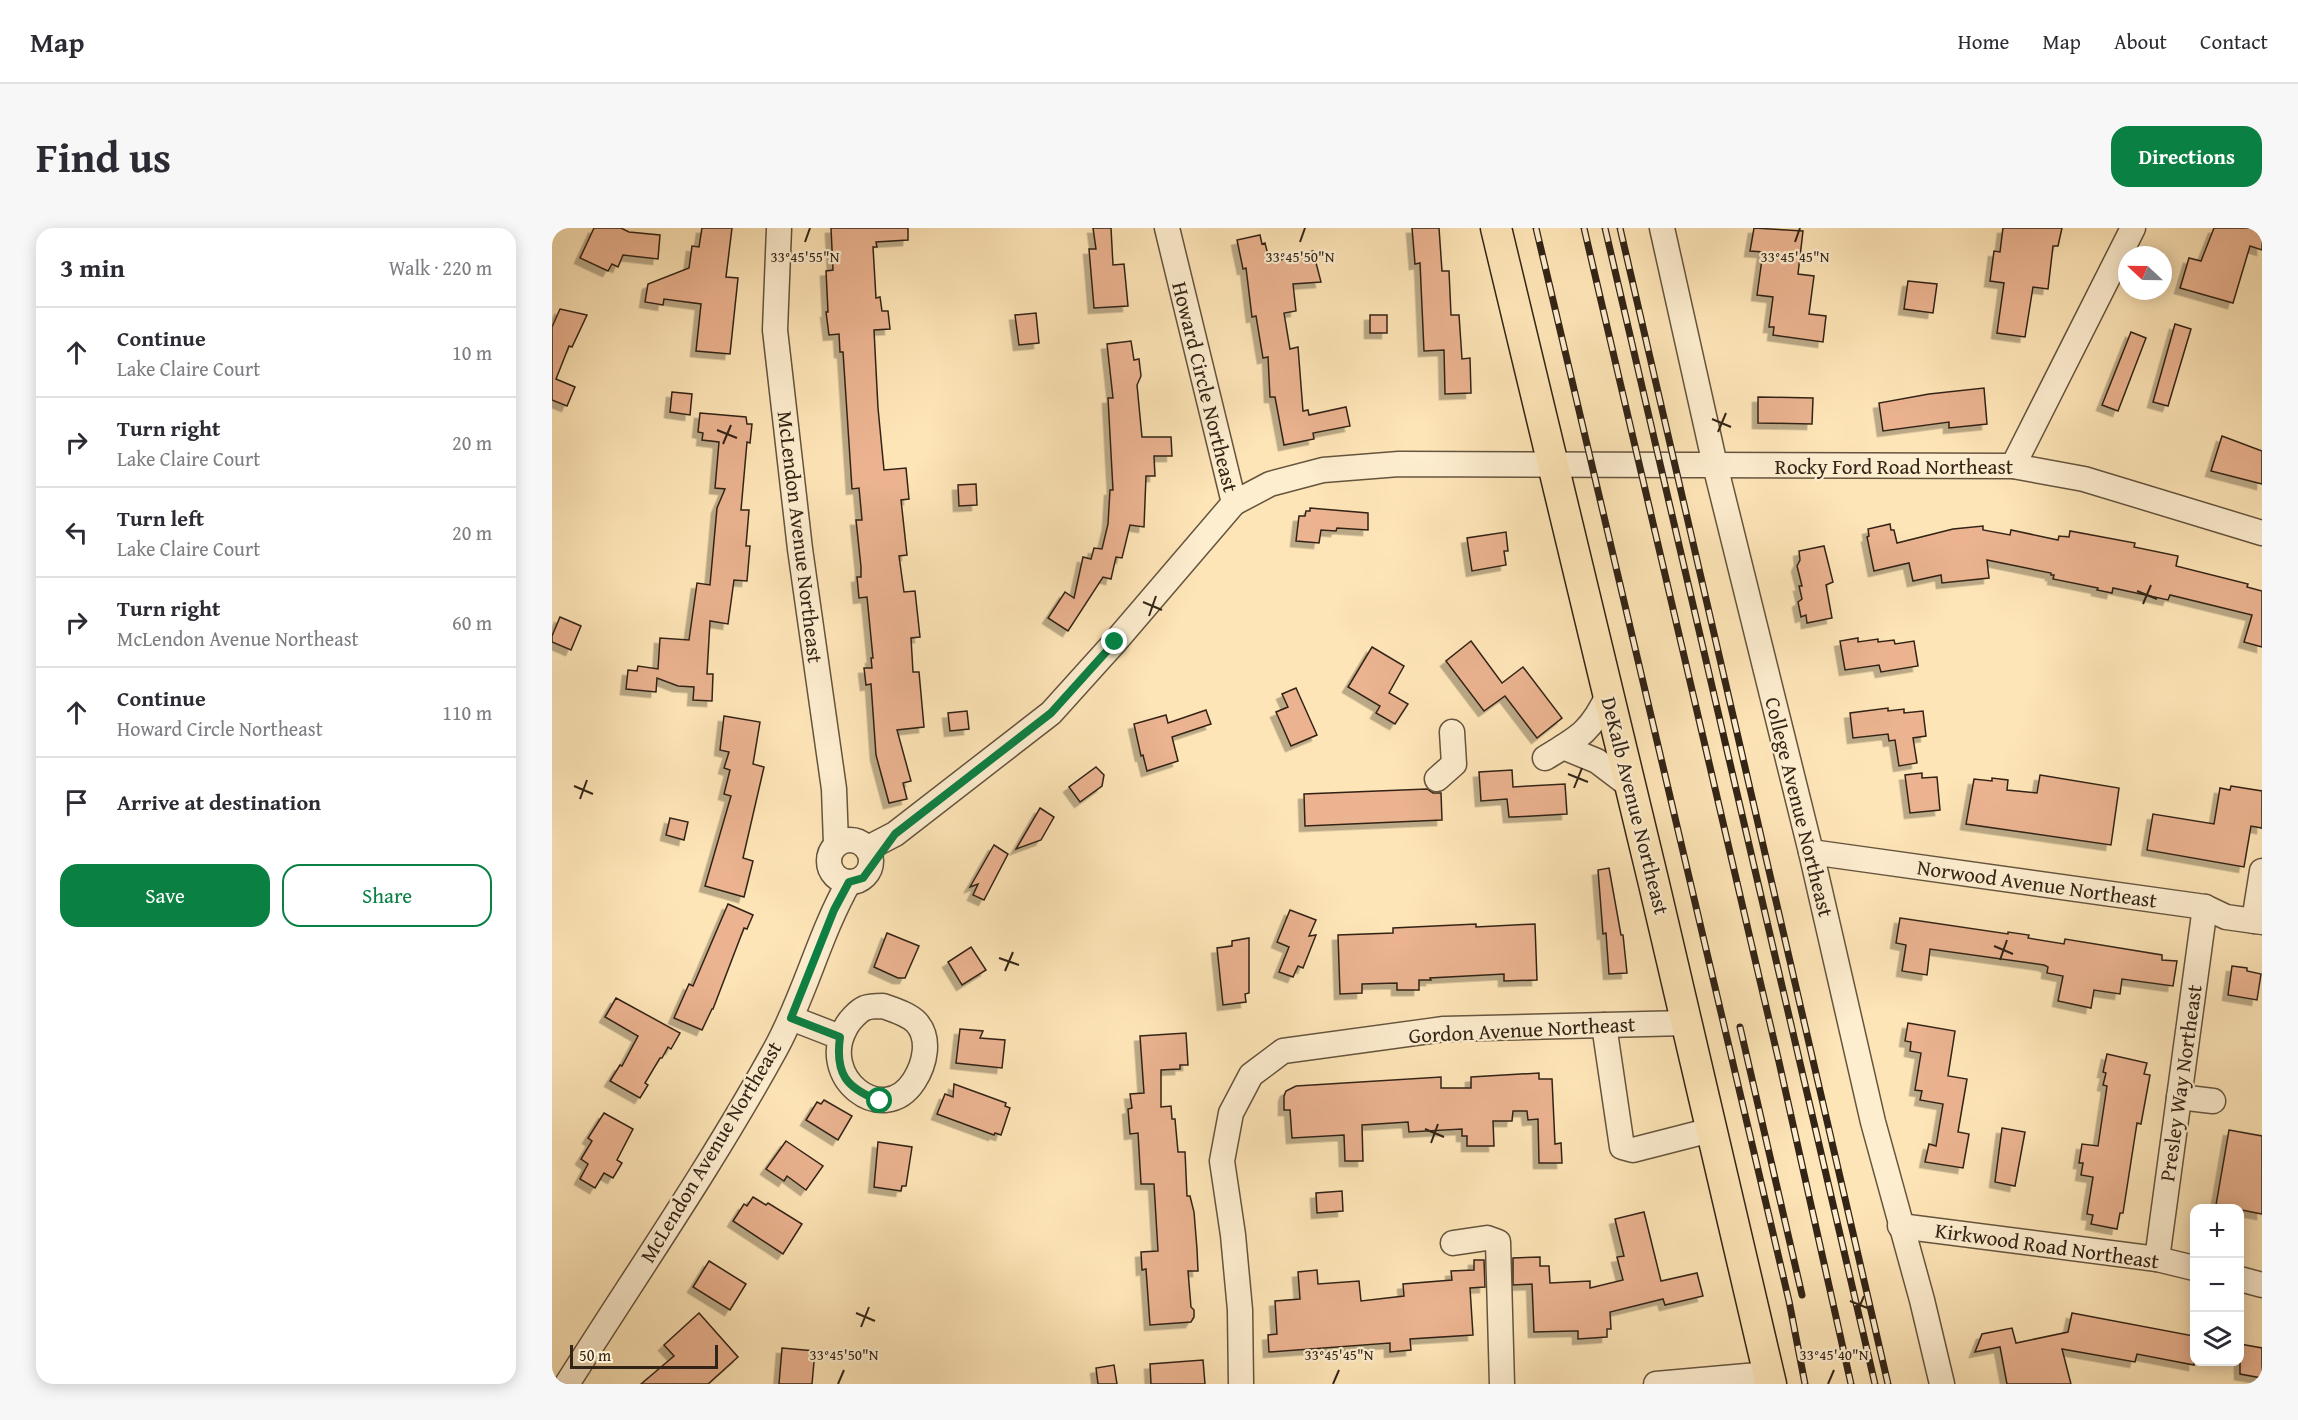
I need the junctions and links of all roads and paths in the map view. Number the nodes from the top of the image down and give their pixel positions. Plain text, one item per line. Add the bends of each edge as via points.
1 (779, 228) edge
2 (1167, 228) edge
3 (1496, 228) edge
4 (1662, 228) edge
5 (2133, 228) edge
6 (1552, 465) junction
7 (1715, 465) junction
8 (2013, 466) junction
9 (1234, 503) junction
10 (2262, 533) edge
11 (1608, 695) junction
12 (1452, 732) dead end
13 (1437, 779) dead end
14 (1630, 786) junction
15 (836, 844) junction
16 (1811, 852) junction
17 (869, 857) junction
18 (2262, 871) edge
19 (842, 879) junction
20 (2205, 907) junction
21 (2258, 922) edge
22 (791, 1018) junction
23 (1686, 1023) junction
24 (1604, 1025) junction
25 (840, 1037) dead end
26 (2180, 1097) junction
27 (2213, 1101) dead end
28 (1711, 1130) junction
29 (1900, 1227) junction
30 (1452, 1243) dead end
31 (2157, 1259) junction
32 (2190, 1267) edge
33 (2244, 1281) edge
34 (2262, 1285) edge
35 (1770, 1379) edge
36 (567, 1384) edge
37 (1241, 1384) edge
38 (1502, 1384) edge
39 (1656, 1384) edge
40 (1942, 1384) edge

1 - 15 street, McLendon Avenue Northeast via 775,330 800,549 834,789
2 - 9 street, Howard Circle Northeast
3 - 6 main road, DeKalb Avenue Northeast
4 - 7 street, College Avenue Northeast
5 - 8 street
6 - 7 street, Rocky Ford Road Northeast
6 - 9 street, Rocky Ford Road Northeast via 1399,464 1323,470 1270,484
6 - 11 main road, DeKalb Avenue Northeast
7 - 8 street, Rocky Ford Road Northeast
7 - 16 street, College Avenue Northeast
8 - 10 street, Rocky Ford Road Northeast via 2084,479
9 - 17 street, Howard Circle Northeast via 1051,713
11 - 14 main road, DeKalb Avenue Northeast
11 - 14 street via 1582,735 1554,753 1597,761
12 - 13 street via 1454,764
14 - 23 main road, DeKalb Avenue Northeast
15 - 17 street via 850,839 859,841
15 - 19 street, McLendon Avenue Northeast via 828,859
16 - 20 street, Norwood Avenue Northeast
16 - 29 street, College Avenue Northeast
17 - 19 street via 863,878
18 - 21 street
19 - 22 street, McLendon Avenue Northeast via 834,910
20 - 21 street, Norwood Avenue Northeast via 2226,917
20 - 26 street, Presley Way Northeast
22 - 25 street
22 - 36 street, McLendon Avenue Northeast via 726,1134
23 - 24 street, Gordon Avenue Northeast
23 - 28 main road, DeKalb Avenue Northeast
24 - 28 street via 1622,1147 1633,1150
24 - 37 street, Gordon Avenue Northeast via 1444,1029 1282,1051 1251,1075 1231,1113 1222,1161 1240,1310
26 - 27 street
26 - 31 street, Presley Way Northeast
28 - 35 main road, DeKalb Avenue Northeast
29 - 31 street, Kirkwood Road Northeast
29 - 40 street, College Avenue Northeast via 1931,1298
30 - 38 street via 1487,1238 1498,1242
31 - 32 street, Kirkwood Road Northeast
33 - 34 street
35 - 39 street

